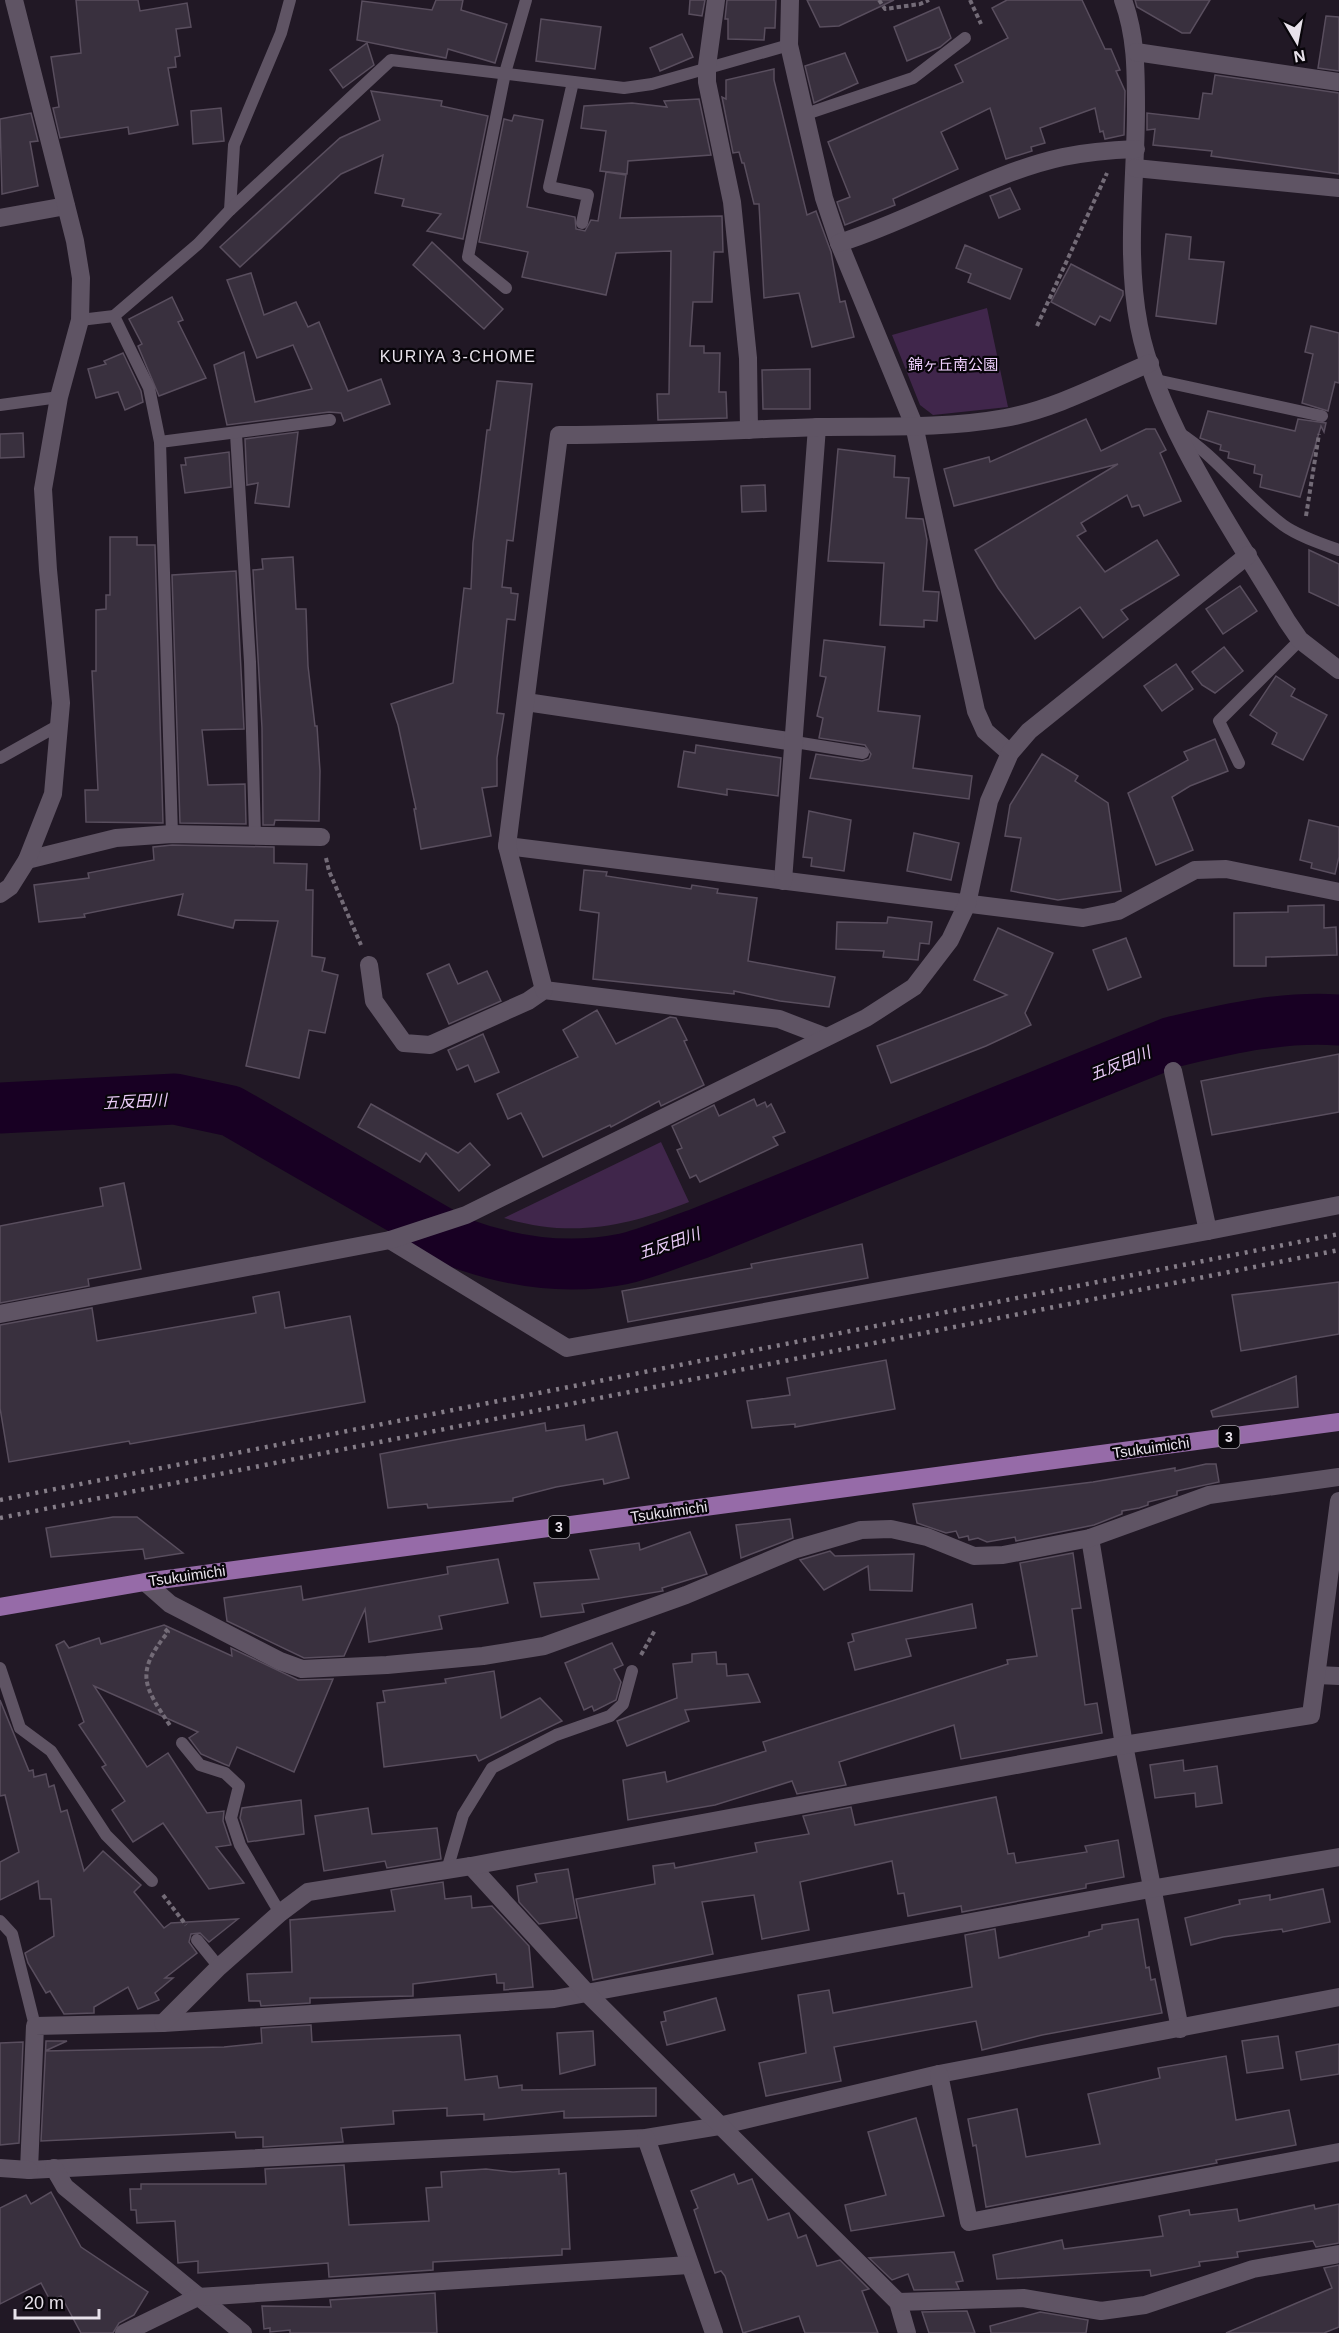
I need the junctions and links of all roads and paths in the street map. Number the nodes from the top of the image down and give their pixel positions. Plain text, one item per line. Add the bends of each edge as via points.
1 (14, 0) edge
2 (290, 0) edge
3 (526, 0) edge
4 (716, 0) edge
5 (790, 0) edge
6 (879, 0) edge
7 (929, 0) edge
8 (1123, 0) edge
9 (965, 38) dead end
10 (789, 45) junction
11 (1136, 52) junction
12 (707, 66) junction
13 (505, 73) junction
14 (573, 82) junction
15 (1339, 82) edge
16 (806, 114) junction
17 (1127, 150) junction
18 (1135, 168) junction
19 (1339, 188) edge
20 (66, 206) junction
21 (230, 210) junction
22 (0, 218) edge
23 (582, 223) dead end
24 (839, 243) junction
25 (506, 288) dead end
26 (114, 316) junction
27 (80, 320) junction
28 (1037, 326) dead end
29 (1153, 372) junction
30 (59, 397) junction
31 (0, 405) edge
32 (1322, 416) joint
33 (330, 420) dead end
34 (914, 425) junction
35 (817, 428) junction
36 (749, 429) junction
37 (1175, 429) junction
38 (236, 434) junction
39 (160, 442) junction
40 (1303, 534) junction
41 (1339, 550) edge
42 (1248, 555) junction
43 (1300, 640) junction
44 (1339, 670) edge
45 (526, 702) junction
46 (59, 725) junction
47 (795, 742) junction
48 (863, 753) dead end
49 (1010, 753) junction
50 (0, 758) edge
51 (1239, 763) dead end
52 (172, 834) junction
53 (255, 835) junction
54 (321, 837) joint
55 (507, 846) junction
56 (27, 860) junction
57 (783, 881) junction
58 (1339, 891) edge
59 (0, 894) edge
60 (967, 904) junction
61 (369, 965) joint
62 (544, 990) junction
63 (826, 1037) junction
64 (1173, 1071) dead end
65 (1339, 1205) edge
66 (1208, 1232) junction
67 (390, 1240) junction
68 (0, 1314) edge
69 (1339, 1422) edge
70 (1339, 1477) edge
71 (1339, 1501) edge
72 (1090, 1538) junction
73 (145, 1582) junction
74 (170, 1604) junction
75 (0, 1607) edge
76 (0, 1668) edge
77 (632, 1671) dead end
78 (1317, 1675) junction
79 (1339, 1676) edge
80 (182, 1743) joint
81 (1124, 1745) junction
82 (1339, 1857) edge
83 (471, 1866) junction
84 (447, 1870) junction
85 (152, 1881) joint
86 (1150, 1889) junction
87 (280, 1913) junction
88 (0, 1921) edge
89 (197, 1940) joint
90 (219, 1967) junction
91 (588, 1994) junction
92 (1339, 1997) edge
93 (163, 2023) junction
94 (35, 2026) junction
95 (1180, 2029) junction
96 (939, 2074) junction
97 (719, 2126) junction
98 (646, 2138) junction
99 (1339, 2152) edge
100 (0, 2168) edge
101 (54, 2168) junction
102 (28, 2170) junction
103 (1339, 2254) edge
104 (690, 2265) junction
105 (198, 2297) junction
106 (898, 2302) junction
107 (124, 2333) edge
108 (243, 2333) edge
109 (714, 2333) edge
110 (907, 2333) edge

1 - 20 street
2 - 21 lane via 234,145
3 - 13 lane
4 - 12 street
5 - 10 street
6 - 7 path via 885,9
8 - 11 street
9 - 16 lane via 913,78
10 - 12 lane
10 - 16 street
11 - 15 street
11 - 17 street
12 - 14 lane via 652,84 624,88
12 - 36 street via 732,202 748,358
13 - 14 lane
13 - 21 lane via 391,60
13 - 25 lane via 468,256
14 - 23 lane via 549,187 588,195
16 - 24 street via 824,198
17 - 18 street
17 - 24 street via 1061,158 1016,172 879,231
17 - 28 path
18 - 19 street
18 - 29 street via 1133,266 1139,325
20 - 22 street
20 - 27 street via 81,278
21 - 26 lane via 198,244
24 - 34 street
26 - 27 lane
26 - 39 lane via 149,388
27 - 30 street
29 - 32 lane
29 - 34 street via 1006,418
29 - 37 street
30 - 31 lane
30 - 46 street via 43,489 61,703
32 - 40 path
33 - 38 lane
34 - 35 street
34 - 49 street via 976,711 985,731
35 - 36 street
35 - 47 street
36 - 45 street via 559,435
37 - 40 lane via 1201,446 1285,527
37 - 42 street
38 - 39 lane
38 - 53 lane via 250,662
39 - 52 lane
40 - 41 lane
42 - 43 street
42 - 49 street via 1029,731
43 - 44 street
43 - 51 lane via 1220,721
45 - 47 street
45 - 55 street
46 - 50 lane
46 - 56 street via 53,794
47 - 48 lane
47 - 57 street
49 - 60 street via 989,801
52 - 53 street
52 - 56 street via 116,838
53 - 54 street
54 - 61 path via 329,871
55 - 57 street
55 - 62 street
56 - 59 street via 10,887
57 - 60 street
58 - 60 street via 1226,869 1195,870 1118,911 1083,918
60 - 63 street via 950,940 914,987 866,1018
61 - 62 street via 374,1001 404,1043 430,1045
62 - 63 street via 779,1019
63 - 67 street via 466,1215
64 - 66 street
65 - 66 street
66 - 67 street via 567,1348
67 - 68 street
69 - 73 main road, Tsukuimichi / 3
70 - 72 street via 1209,1495
71 - 78 street
72 - 74 street via 1003,1555 974,1556 927,1537 891,1529 861,1530 796,1549 686,1595 544,1646 387,1665 302,1669
72 - 81 street
73 - 74 street
73 - 75 main road, Tsukuimichi / 3
74 - 80 path via 156,1620 168,1632 153,1650 145,1675 150,1697
76 - 85 lane via 20,1728 51,1751 106,1835
77 - 84 lane via 623,1704 610,1716 556,1735 492,1768 463,1815
78 - 79 street
78 - 81 street via 1311,1715
80 - 87 lane via 200,1765 225,1773 239,1786 231,1818 240,1845
81 - 83 street
81 - 86 street
82 - 86 street
83 - 84 street
83 - 91 street
84 - 87 street via 308,1892
85 - 89 path
86 - 91 street
86 - 95 street
87 - 90 street
88 - 94 lane via 12,1934
89 - 90 lane
90 - 93 street
91 - 93 street via 554,2000
91 - 97 street
92 - 95 street
93 - 94 street
94 - 102 street
95 - 96 street
96 - 97 street
96 - 99 street via 969,2222
97 - 98 street
97 - 106 street
98 - 101 street
98 - 104 street
100 - 102 street
101 - 102 street
101 - 105 street via 65,2187
103 - 106 street via 1253,2269 1145,2305 1101,2311 1023,2298
104 - 105 street
104 - 109 street
105 - 107 street
105 - 108 street
106 - 110 street

